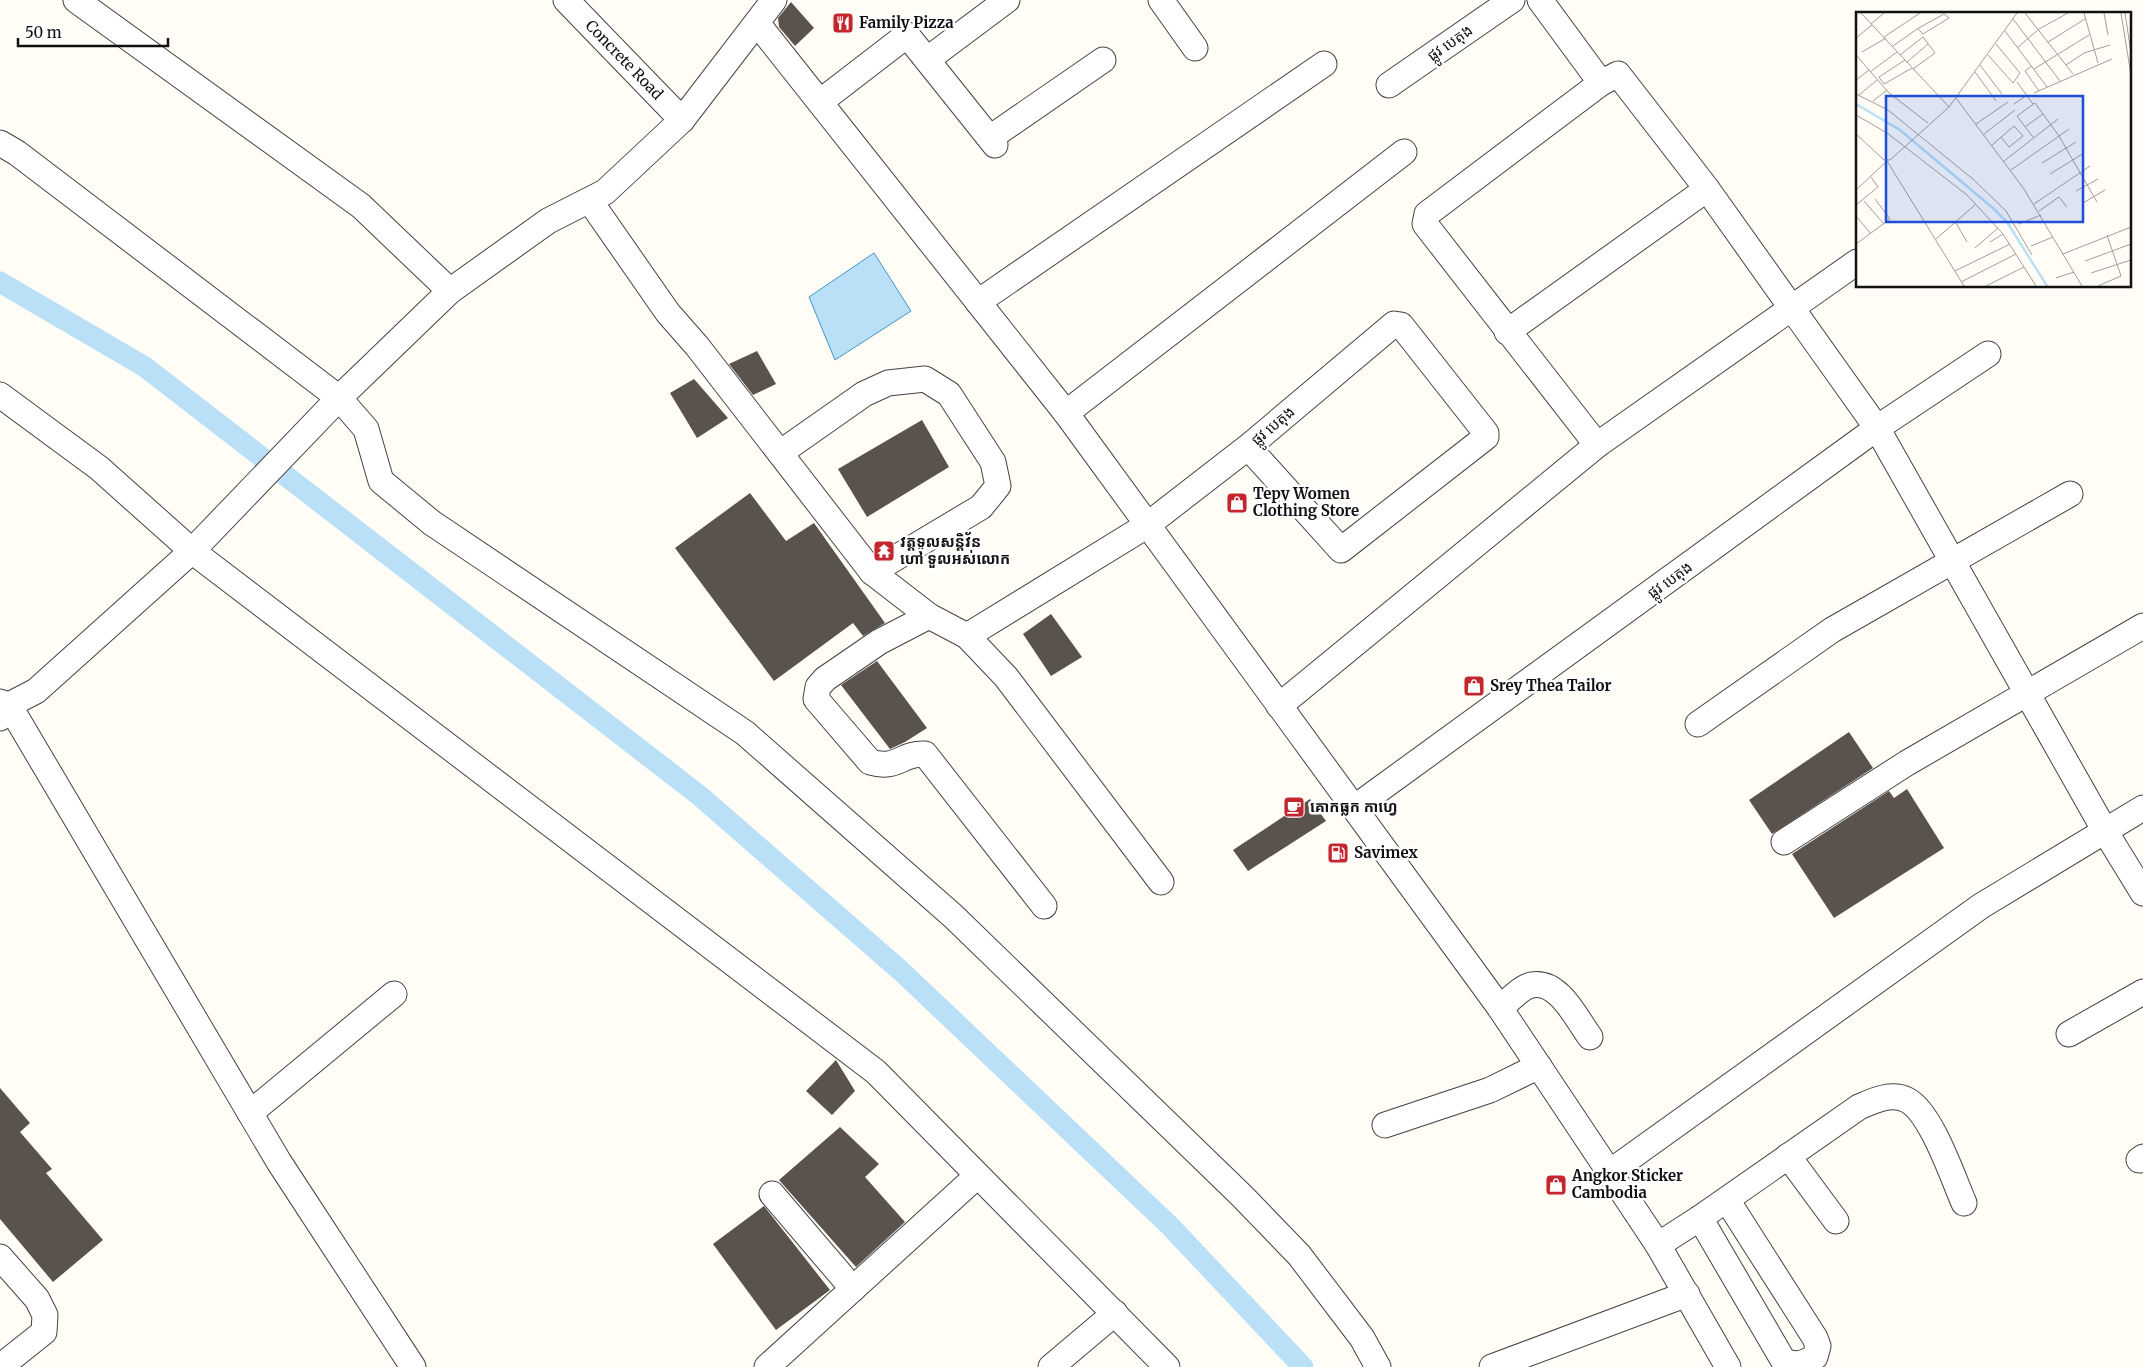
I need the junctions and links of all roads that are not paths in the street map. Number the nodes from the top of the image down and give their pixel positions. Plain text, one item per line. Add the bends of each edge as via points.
1 (76, 0) edge
2 (566, 0) edge
3 (774, 0) edge
4 (1006, 0) edge
5 (1161, 0) edge
6 (1512, 0) edge
7 (1540, 0) edge
8 (757, 23) junction
9 (1195, 48) dead end
10 (928, 60) junction
11 (1103, 60) dead end
12 (1324, 64) dead end
13 (1601, 83) junction
14 (1389, 85) dead end
15 (820, 102) junction
16 (682, 120) junction
17 (0, 143) edge
18 (1404, 152) dead end
19 (1707, 189) junction
20 (590, 201) junction
21 (1856, 263) edge
22 (450, 291) junction
23 (978, 302) junction
24 (1791, 307) junction
25 (1507, 332) junction
26 (1988, 354) dead end
27 (0, 395) edge
28 (333, 404) junction
29 (1066, 413) junction
30 (1877, 428) junction
31 (1597, 445) junction
32 (1248, 447) junction
33 (780, 454) junction
34 (2070, 494) dead end
35 (1146, 526) junction
36 (199, 543) junction
37 (1952, 562) junction
38 (872, 572) junction
39 (929, 616) junction
40 (2143, 626) edge
41 (967, 636) junction
42 (2028, 695) junction
43 (1279, 706) junction
44 (3, 708) edge
45 (1698, 724) dead end
46 (1354, 808) junction
47 (2143, 808) edge
48 (2105, 831) junction
49 (1784, 842) dead end
50 (1161, 882) dead end
51 (2143, 893) edge
52 (1044, 906) dead end
53 (2143, 992) edge
54 (394, 994) dead end
55 (1500, 1008) junction
56 (2069, 1034) dead end
57 (1590, 1037) dead end
58 (1539, 1066) junction
59 (250, 1113) junction
60 (1385, 1125) dead end
61 (1788, 1156) junction
62 (1610, 1172) junction
63 (977, 1176) junction
64 (772, 1194) dead end
65 (1727, 1200) junction
66 (1964, 1203) dead end
67 (1700, 1218) junction
68 (1836, 1221) dead end
69 (1658, 1245) junction
70 (0, 1257) edge
71 (853, 1289) junction
72 (1687, 1294) junction
73 (1115, 1313) junction
74 (0, 1367) edge
75 (413, 1367) edge
76 (767, 1367) edge
77 (1051, 1367) edge
78 (1167, 1367) edge
79 (1378, 1367) edge
80 (1492, 1367) edge
81 (1728, 1367) edge

1 - 22 street via 361,206
2 - 16 street, Concrete Road
3 - 8 street
4 - 10 street
5 - 9 street
6 - 14 street, ផ្លូវ បេតុង
7 - 13 street
8 - 15 street
8 - 16 street
10 - 11 street via 992,141
10 - 15 street via 907,35
12 - 23 street
13 - 19 street via 1618,74
13 - 25 street via 1424,218 1425,224
15 - 23 street
16 - 20 street via 605,192
17 - 28 street via 17,153
18 - 29 street
19 - 24 street
19 - 25 street
20 - 22 street via 548,221
20 - 33 street via 668,313
21 - 24 street
22 - 28 street
23 - 29 street
24 - 30 street
24 - 31 street
25 - 31 street
26 - 30 street, ផ្លូវ បេតុង
27 - 36 street
28 - 36 street
28 - 79 street via 366,429 381,481 432,523 745,733 953,916 1299,1255 1362,1338
29 - 35 street
30 - 37 street
30 - 46 street, ផ្លូវ បេតុង
31 - 43 street
32 - 32 street, ផ្លូវ បេតុង via 1341,550 1486,437 1486,430 1398,323
32 - 35 street, ផ្លូវ បេតុង
33 - 38 street
33 - 38 street via 864,394 888,383 925,378 949,394 993,462 998,486 982,508
34 - 37 street
35 - 41 street, ផ្លូវ បេតុង
35 - 43 street
36 - 44 street via 36,691
36 - 63 street via 876,1072
37 - 42 street
37 - 45 street via 1832,630
38 - 39 street
39 - 41 street
39 - 52 street via 879,642 825,679 818,687 816,699 870,762 893,765 914,754 925,754
40 - 42 street
41 - 50 street via 1006,678
42 - 48 street
42 - 49 street via 1907,763
43 - 46 street
44 - 59 street
46 - 55 street
47 - 48 street
48 - 51 street
48 - 62 street via 1981,906
53 - 56 street
54 - 59 street
55 - 57 street via 1530,985 1544,985 1556,990
55 - 58 street
58 - 60 street via 1490,1090
58 - 62 street
59 - 75 street
61 - 65 street
61 - 66 street via 1859,1107 1882,1097 1906,1100 1926,1118
61 - 68 street
62 - 69 street
63 - 71 street
63 - 73 street
64 - 71 street
65 - 67 street
65 - 67 street via 1815,1338 1818,1346 1816,1357 1804,1364 1790,1364 1784,1360
67 - 69 street
69 - 72 street
70 - 74 street via 37,1299 44,1315 44,1332
71 - 76 street
72 - 80 street
72 - 81 street
73 - 77 street
73 - 78 street

